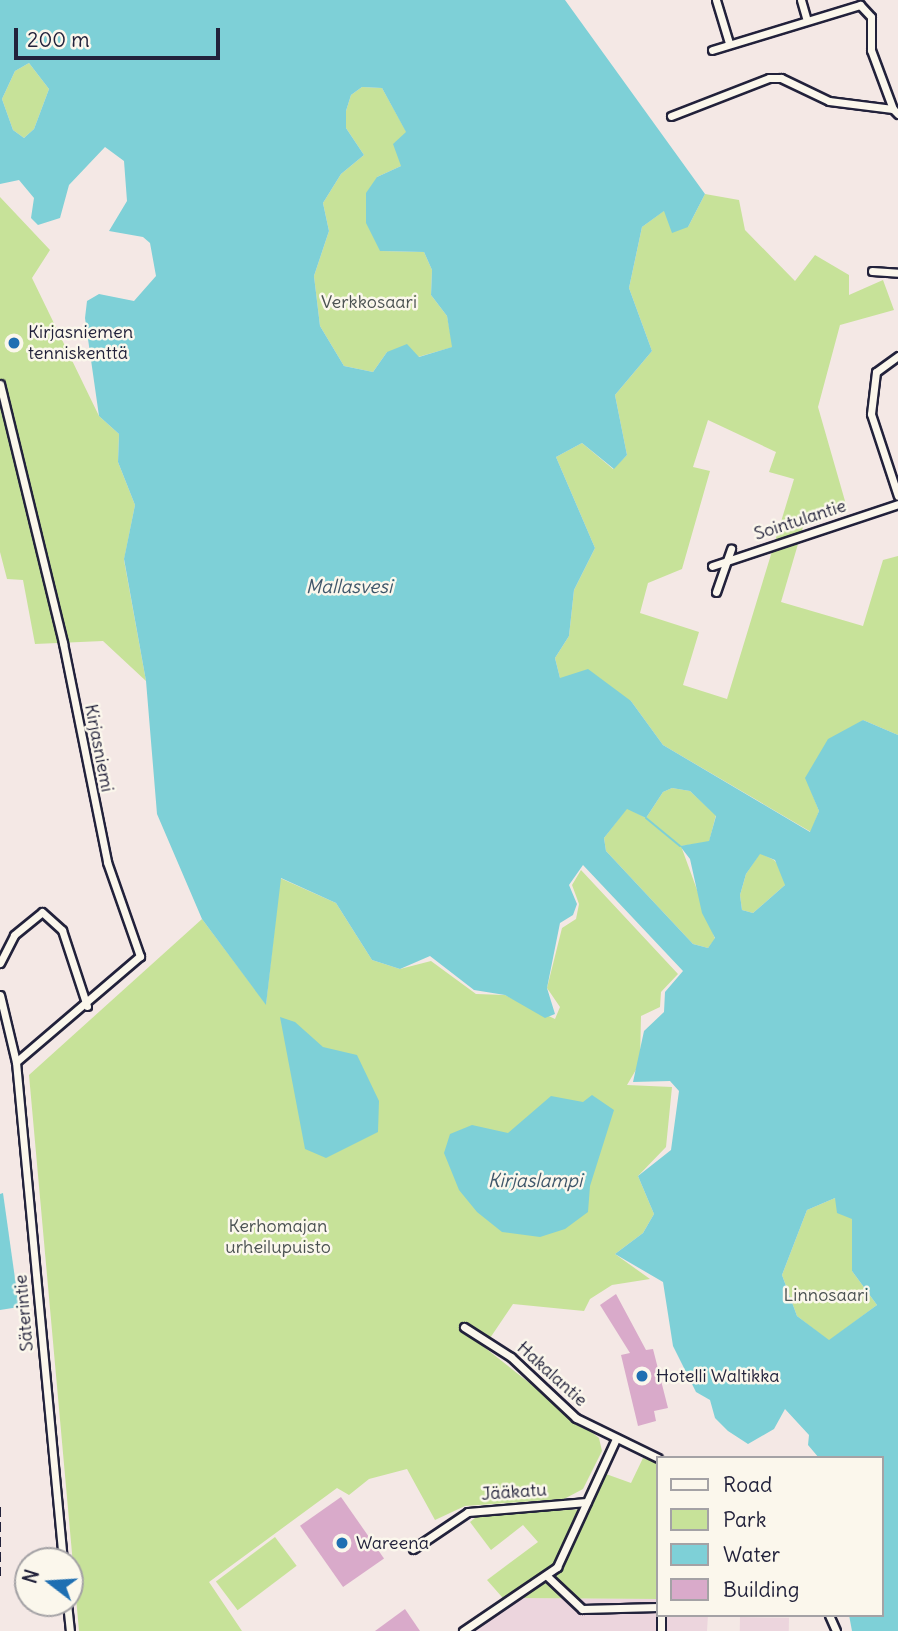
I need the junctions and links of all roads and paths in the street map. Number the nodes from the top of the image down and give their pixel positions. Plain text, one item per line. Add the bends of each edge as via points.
1 (716, 0) edge
2 (801, 0) edge
3 (806, 17) junction
4 (729, 43) junction
5 (712, 50) dead end
6 (896, 111) edge
7 (671, 116) dead end
8 (872, 271) dead end
9 (898, 273) edge
10 (898, 356) edge
11 (0, 384) edge
12 (898, 496) edge
13 (898, 504) edge
14 (732, 549) dead end
15 (728, 561) junction
16 (712, 566) dead end
17 (716, 592) dead end
18 (0, 963) edge
19 (0, 995) edge
20 (87, 1006) junction
21 (16, 1062) junction
22 (464, 1327) dead end
23 (615, 1441) junction
24 (656, 1457) edge
25 (587, 1502) junction
26 (62, 1547) edge
27 (413, 1549) dead end
28 (547, 1577) junction
29 (656, 1607) edge
30 (463, 1631) edge

1 - 4 street
2 - 3 street
3 - 4 street
3 - 6 street via 860,5 871,17 871,50
4 - 5 street
6 - 7 street via 829,101 781,78 769,78
8 - 9 street
10 - 12 street via 876,372 871,414
11 - 20 street, Kirjasniemi via 62,643 107,862 140,956
13 - 15 street, Sointulantie
14 - 15 street
15 - 16 street, Sointulantie
15 - 17 street
18 - 20 street via 15,934 42,912 62,930
19 - 21 street, Säterintie
20 - 21 street, Kirjasniemi
21 - 26 street, Säterintie
22 - 23 street, Hakalantie via 511,1357 576,1418
23 - 24 street, Hakalantie
23 - 25 street
25 - 27 street, Jääkatu via 468,1512
25 - 28 street via 557,1567
28 - 29 street via 582,1609
28 - 30 street

